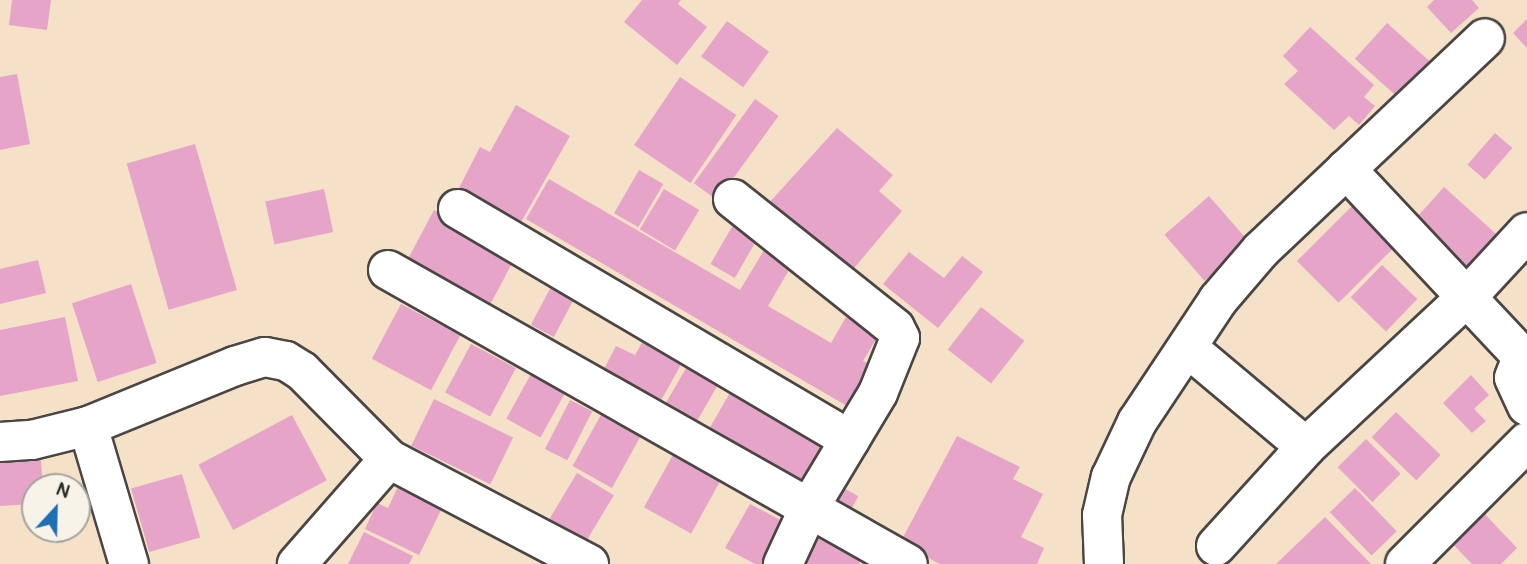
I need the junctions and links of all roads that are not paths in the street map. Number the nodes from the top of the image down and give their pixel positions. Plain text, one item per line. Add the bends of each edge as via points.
1 (1485, 38) dead end
2 (1346, 169) junction
3 (733, 199) dead end
4 (458, 209) dead end
5 (1527, 232) edge
6 (388, 270) dead end
7 (1467, 297) junction
8 (1188, 348) junction
9 (1525, 359) edge
10 (1527, 406) edge
11 (88, 426) junction
12 (850, 440) junction
13 (0, 442) edge
14 (1527, 442) edge
15 (1306, 447) junction
16 (389, 459) junction
17 (809, 508) junction
18 (1216, 546) dead end
19 (129, 564) edge
20 (297, 564) edge
21 (589, 564) edge
22 (783, 564) edge
23 (908, 564) edge
24 (1104, 564) edge
25 (1405, 564) edge

1 - 2 street
2 - 7 street
2 - 8 street via 1261,250 1218,300
3 - 12 street via 895,328 899,348
4 - 12 street
5 - 7 street
6 - 17 street
7 - 9 street
7 - 15 street
8 - 15 street
8 - 24 street via 1136,422 1111,477 1102,514
9 - 10 street via 1514,378
11 - 13 street via 32,440
11 - 16 street via 265,358 286,361 302,371
11 - 19 street
12 - 17 street
14 - 25 street
15 - 18 street
16 - 20 street
16 - 21 street
17 - 22 street
17 - 23 street

